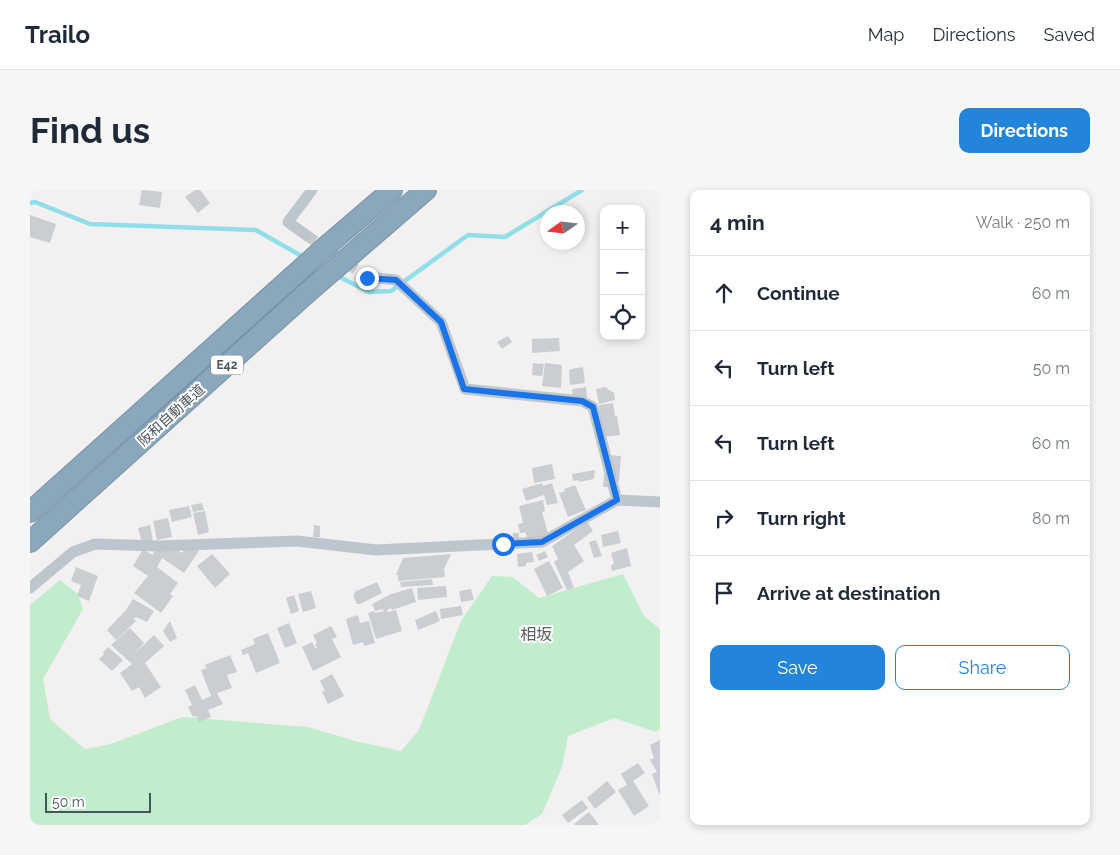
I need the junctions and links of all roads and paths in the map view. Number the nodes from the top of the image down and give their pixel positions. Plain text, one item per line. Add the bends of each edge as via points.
1 (312, 190) edge
2 (392, 190) edge
3 (426, 190) edge
4 (306, 235) tunnel mouth
5 (367, 278) tunnel mouth
6 (617, 500) junction
7 (660, 502) edge
8 (30, 512) edge
9 (30, 542) edge
10 (30, 588) edge

1 - 4 street via 288,222
2 - 8 highway, 阪和自動車道 / E42
3 - 9 highway, 阪和自動車道 / E42
5 - 6 street via 396,280 441,322 464,389 582,401 593,407
6 - 7 street
6 - 10 street via 542,542 376,550 296,542 159,546 95,544 73,552

